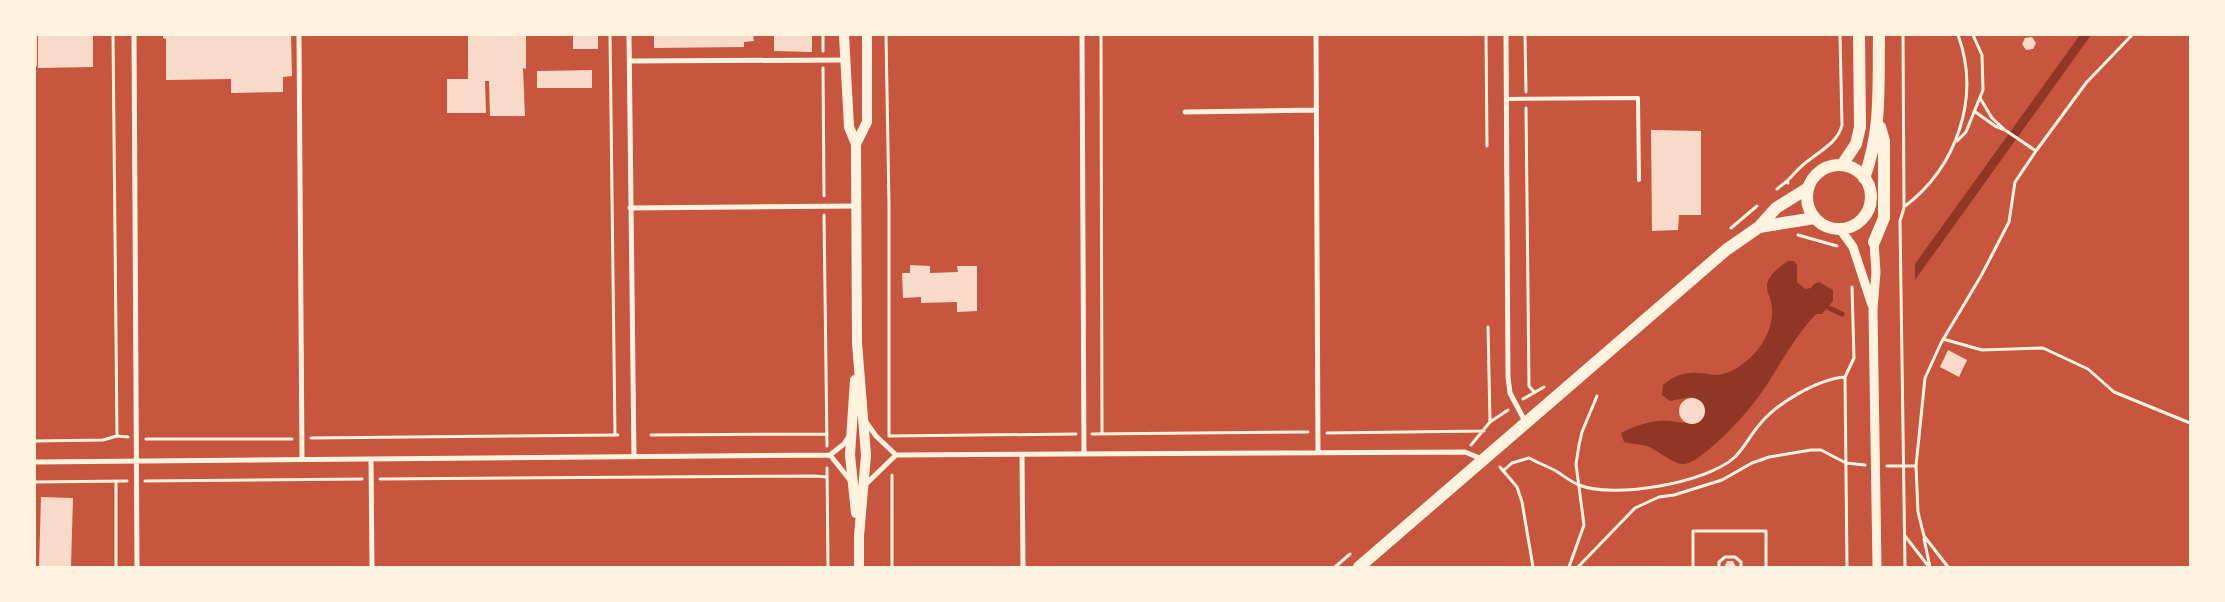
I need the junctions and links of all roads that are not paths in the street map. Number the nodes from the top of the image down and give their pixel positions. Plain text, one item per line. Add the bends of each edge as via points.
1 (134, 35) edge
2 (299, 35) edge
3 (630, 35) edge
4 (844, 35) edge
5 (868, 35) edge
6 (1082, 35) edge
7 (1316, 35) edge
8 (1506, 35) edge
9 (1859, 35) edge
10 (1879, 35) edge
11 (844, 60) junction
12 (630, 61) junction
13 (1507, 99) junction
14 (1316, 110) junction
15 (1185, 112) dead end
16 (1878, 122) junction
17 (856, 144) junction
18 (1842, 165) junction
19 (1864, 178) junction
20 (1639, 180) dead end
21 (1808, 188) junction
22 (856, 206) junction
23 (630, 208) junction
24 (1868, 209) junction
25 (1815, 218) junction
26 (1759, 227) junction
27 (1840, 229) junction
28 (1874, 242) junction
29 (1873, 310) junction
30 (857, 342) junction
31 (863, 418) junction
32 (1526, 424) junction
33 (851, 433) junction
34 (1318, 453) junction
35 (1084, 454) junction
36 (829, 455) junction
37 (896, 455) junction
38 (1022, 456) junction
39 (634, 457) junction
40 (371, 458) junction
41 (302, 459) junction
42 (1485, 460) junction
43 (136, 461) junction
44 (35, 462) edge
45 (858, 487) junction
46 (137, 567) edge
47 (372, 567) edge
48 (859, 567) edge
49 (1023, 567) edge
50 (1359, 567) edge
51 (1877, 567) edge

1 - 43 street
2 - 41 street
3 - 12 street
4 - 11 main road
5 - 17 main road via 867,122
6 - 35 street
7 - 14 street
8 - 13 street
9 - 18 main road via 1860,127 1856,144
10 - 16 main road
11 - 12 street
11 - 17 main road via 848,127
12 - 23 street
13 - 20 lane via 1638,98
13 - 32 street via 1508,377 1510,393
14 - 15 street
14 - 34 street
16 - 19 main road
16 - 28 main road via 1884,141 1884,218
17 - 22 main road
18 - 19 main road
18 - 21 main road via 1821,171
19 - 24 main road via 1870,193
21 - 25 main road via 1809,209
21 - 26 main road via 1776,208
22 - 23 street
22 - 30 main road
23 - 39 street
24 - 27 main road via 1857,223
24 - 28 main road
25 - 26 main road
25 - 27 main road via 1822,224
26 - 32 main road via 1726,250
27 - 29 street via 1853,247
28 - 29 street
29 - 51 street
30 - 31 main road
30 - 33 main road
31 - 37 street
31 - 45 main road via 866,455
32 - 42 main road
33 - 36 street via 844,444
33 - 45 main road via 850,455
34 - 35 street
34 - 42 street via 1465,452
35 - 38 street
36 - 39 street
36 - 45 street
37 - 38 street
37 - 45 street
38 - 49 street
39 - 40 street
40 - 41 street
40 - 47 street
41 - 43 street
42 - 50 main road
43 - 44 street
43 - 46 street
45 - 48 main road

